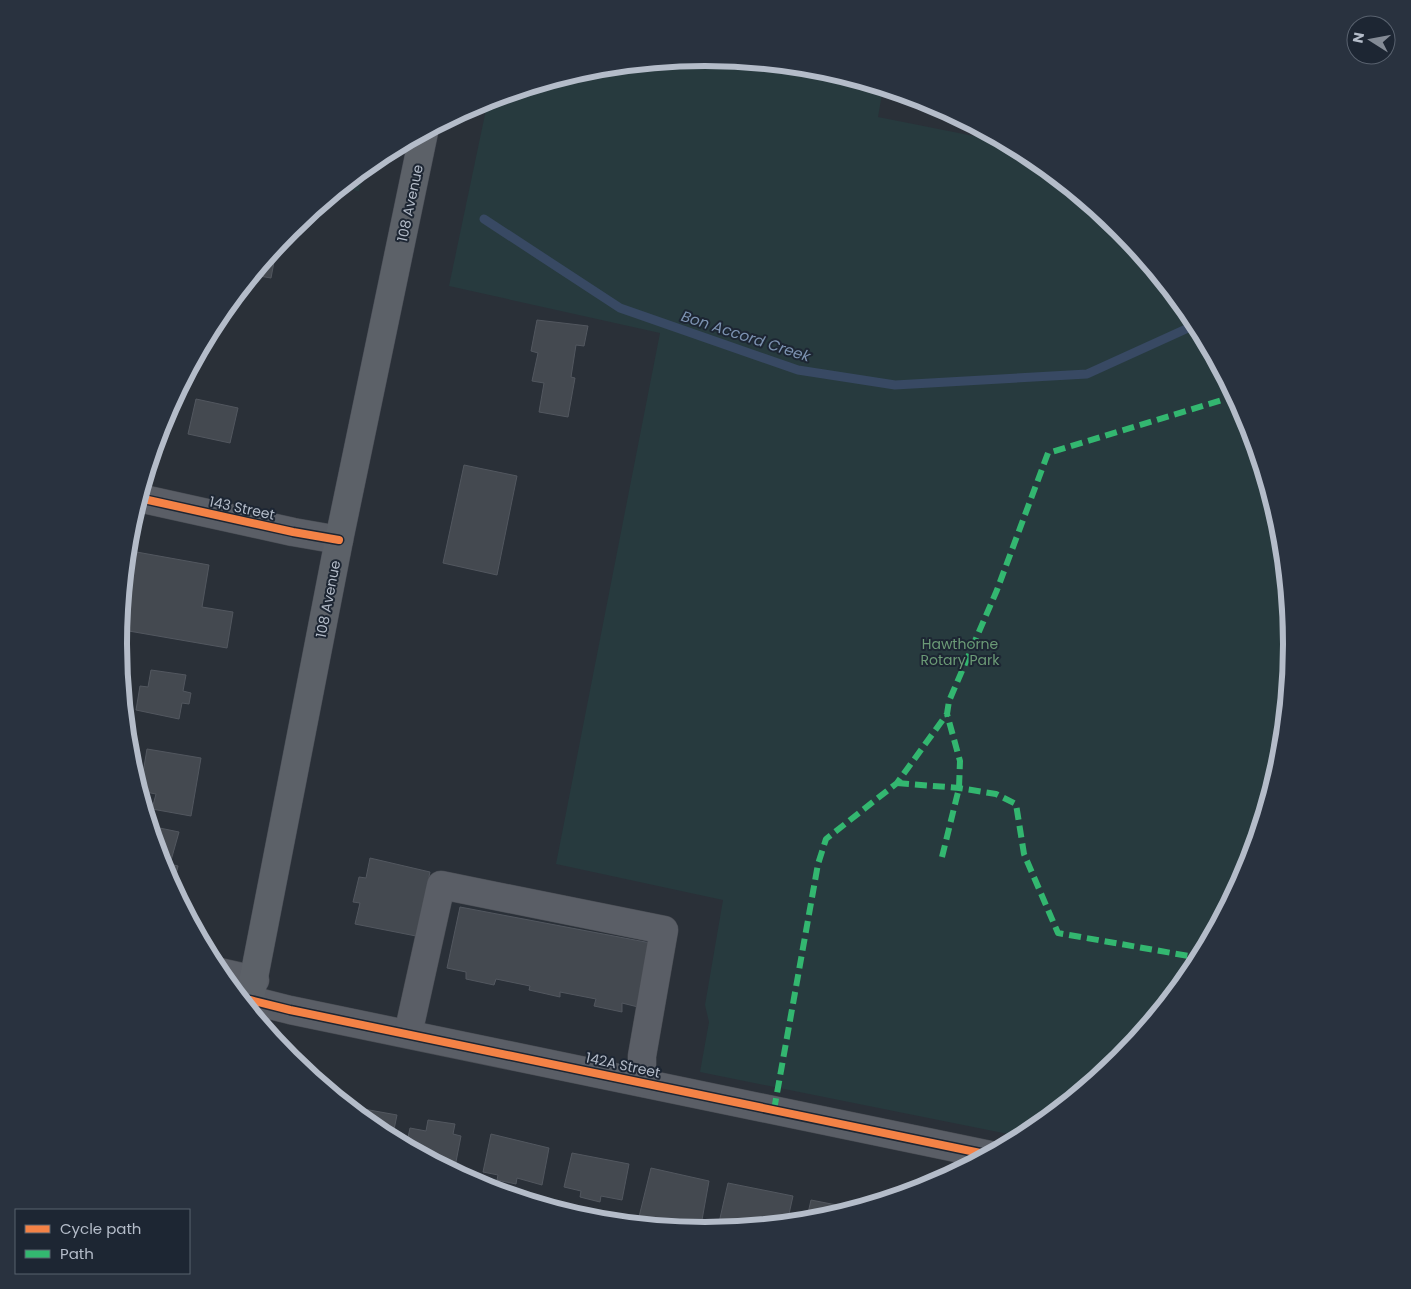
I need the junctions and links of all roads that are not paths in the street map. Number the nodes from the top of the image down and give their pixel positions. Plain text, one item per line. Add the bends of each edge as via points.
1 (422, 141) edge
2 (146, 499) edge
3 (339, 540) junction
4 (241, 988) edge
5 (251, 996) edge
6 (408, 1034) junction
7 (642, 1082) junction
8 (980, 1153) edge

1 - 3 main road, 108 Avenue
2 - 3 street, 143 Street
3 - 5 main road, 108 Avenue
4 - 5 street, 142A Street
5 - 6 street, 142A Street via 290,1010
6 - 7 street, 142A Street
6 - 7 street via 441,885 626,922 664,930 642,1056
7 - 8 street, 142A Street

